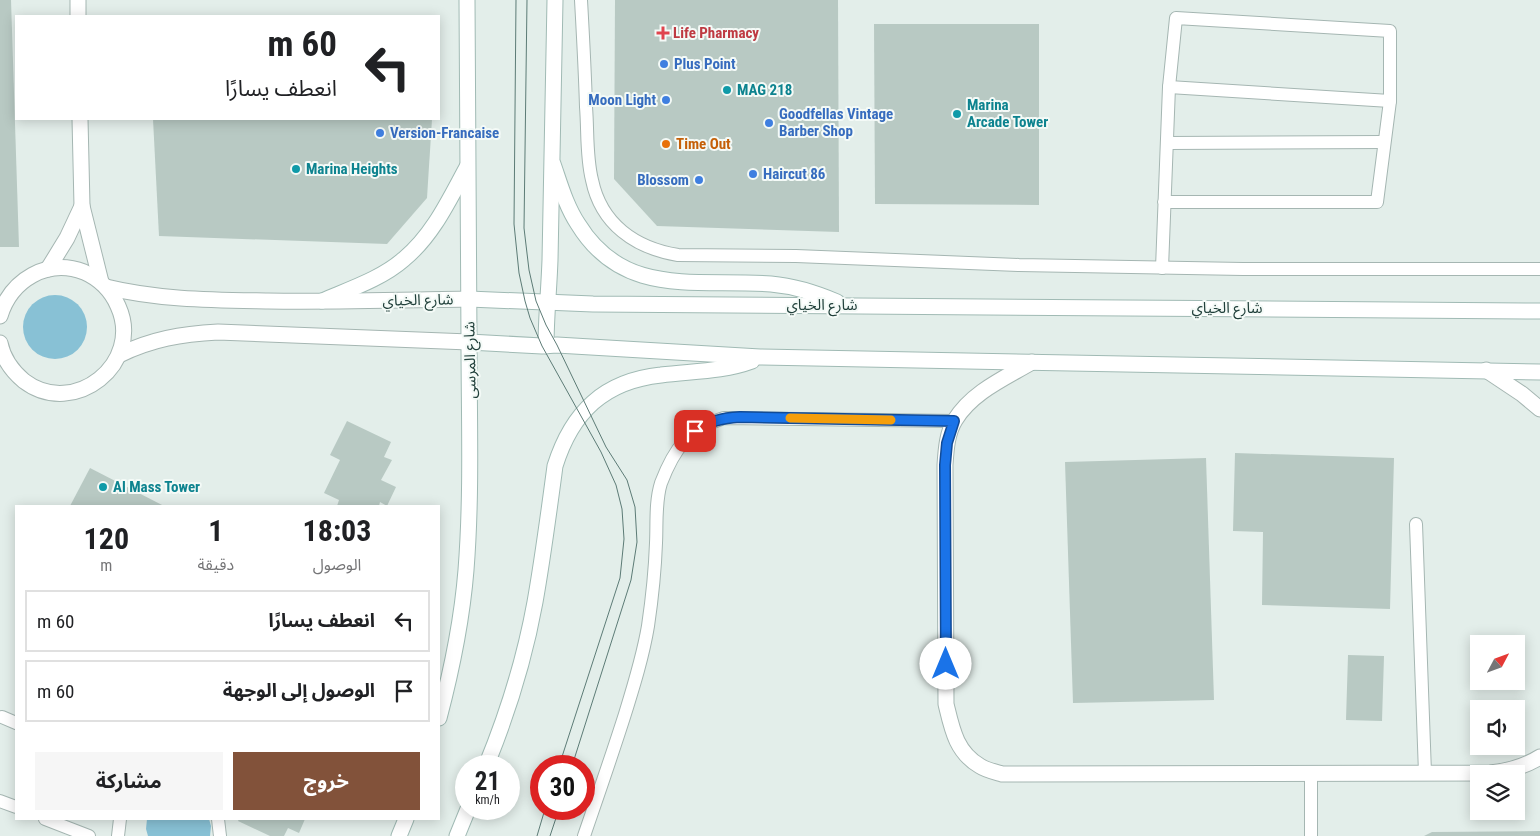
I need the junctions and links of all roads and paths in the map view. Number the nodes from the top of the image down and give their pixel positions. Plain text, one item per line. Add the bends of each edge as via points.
1 (78, 0) edge
2 (467, 0) edge
3 (555, 0) edge
4 (582, 0) edge
5 (78, 15) edge
6 (1169, 87) junction
7 (1390, 101) junction
8 (80, 120) edge
9 (1384, 142) junction
10 (1168, 143) junction
11 (552, 164) junction
12 (468, 166) junction
13 (1164, 202) junction
14 (82, 206) junction
15 (1162, 268) junction
16 (48, 269) junction
17 (1540, 270) edge
18 (103, 285) junction
19 (6, 293) edge
20 (469, 299) junction
21 (322, 301) junction
22 (549, 302) junction
23 (845, 306) junction
24 (1540, 311) edge
25 (0, 316) edge
26 (469, 342) junction
27 (0, 343) edge
28 (546, 346) junction
29 (119, 355) junction
30 (760, 357) junction
31 (4, 362) edge
32 (1032, 362) junction
33 (1486, 370) junction
34 (1540, 372) edge
35 (1540, 409) edge
36 (954, 421) junction
37 (1416, 524) dead end
38 (440, 714) edge
39 (2, 717) dead end
40 (15, 723) edge
41 (490, 755) edge
42 (1540, 757) edge
43 (1425, 773) junction
44 (1311, 774) junction
45 (0, 801) edge
46 (15, 807) edge
47 (48, 820) edge
48 (120, 820) edge
49 (218, 820) edge
50 (406, 820) edge
51 (464, 820) edge
52 (89, 836) edge
53 (118, 836) edge
54 (220, 836) edge
55 (399, 836) edge
56 (457, 836) edge
57 (584, 836) edge
58 (1311, 836) edge

1 - 5 main road
2 - 12 main road, شارع المرسى
3 - 11 main road
4 - 15 lane via 592,181 596,195 612,221 634,241 648,248 678,256 796,256
6 - 7 lane
6 - 7 lane via 1176,18 1380,30 1390,31
6 - 10 lane
7 - 9 lane
8 - 14 main road
9 - 10 lane
9 - 13 lane via 1377,202
10 - 13 lane
11 - 22 main road
11 - 23 main road via 577,223 600,251 630,271 665,281 789,287
12 - 20 main road, شارع المرسى
12 - 21 main road via 425,238 404,259 375,278
13 - 15 lane
14 - 16 main road
14 - 18 main road
15 - 17 lane
16 - 18 main road, شارع الخياي via 81,271
16 - 19 main road via 34,274
18 - 21 main road, شارع الخياي via 126,292 178,298
18 - 29 main road via 121,312 124,326
19 - 25 main road
20 - 21 main road, شارع الخياي
20 - 22 main road, شارع الخياي
20 - 26 main road, شارع المرسى
22 - 23 main road, شارع الخياي
22 - 28 main road
23 - 24 main road, شارع الخياي
26 - 28 main road
26 - 29 main road via 210,332 153,341
26 - 38 main road, شارع المرسى via 471,415 466,570 459,629
27 - 31 main road
28 - 30 main road
29 - 31 main road via 101,379 88,387 66,393 44,391 30,385
30 - 32 main road
30 - 41 main road via 724,369 652,376 626,383 593,402 569,431 555,466 535,603 523,653
32 - 33 main road
32 - 36 main road via 985,389
33 - 34 main road
33 - 35 main road
36 - 44 main road via 945,465 946,704 962,751 980,766 1002,774
36 - 57 lane via 724,418 695,431 684,442 660,485 651,606 642,658
37 - 43 lane
39 - 40 lane
42 - 43 main road via 1510,771
43 - 44 main road
44 - 58 lane
45 - 46 lane
47 - 52 lane
48 - 53 lane
49 - 54 lane
50 - 55 main road
51 - 56 main road

